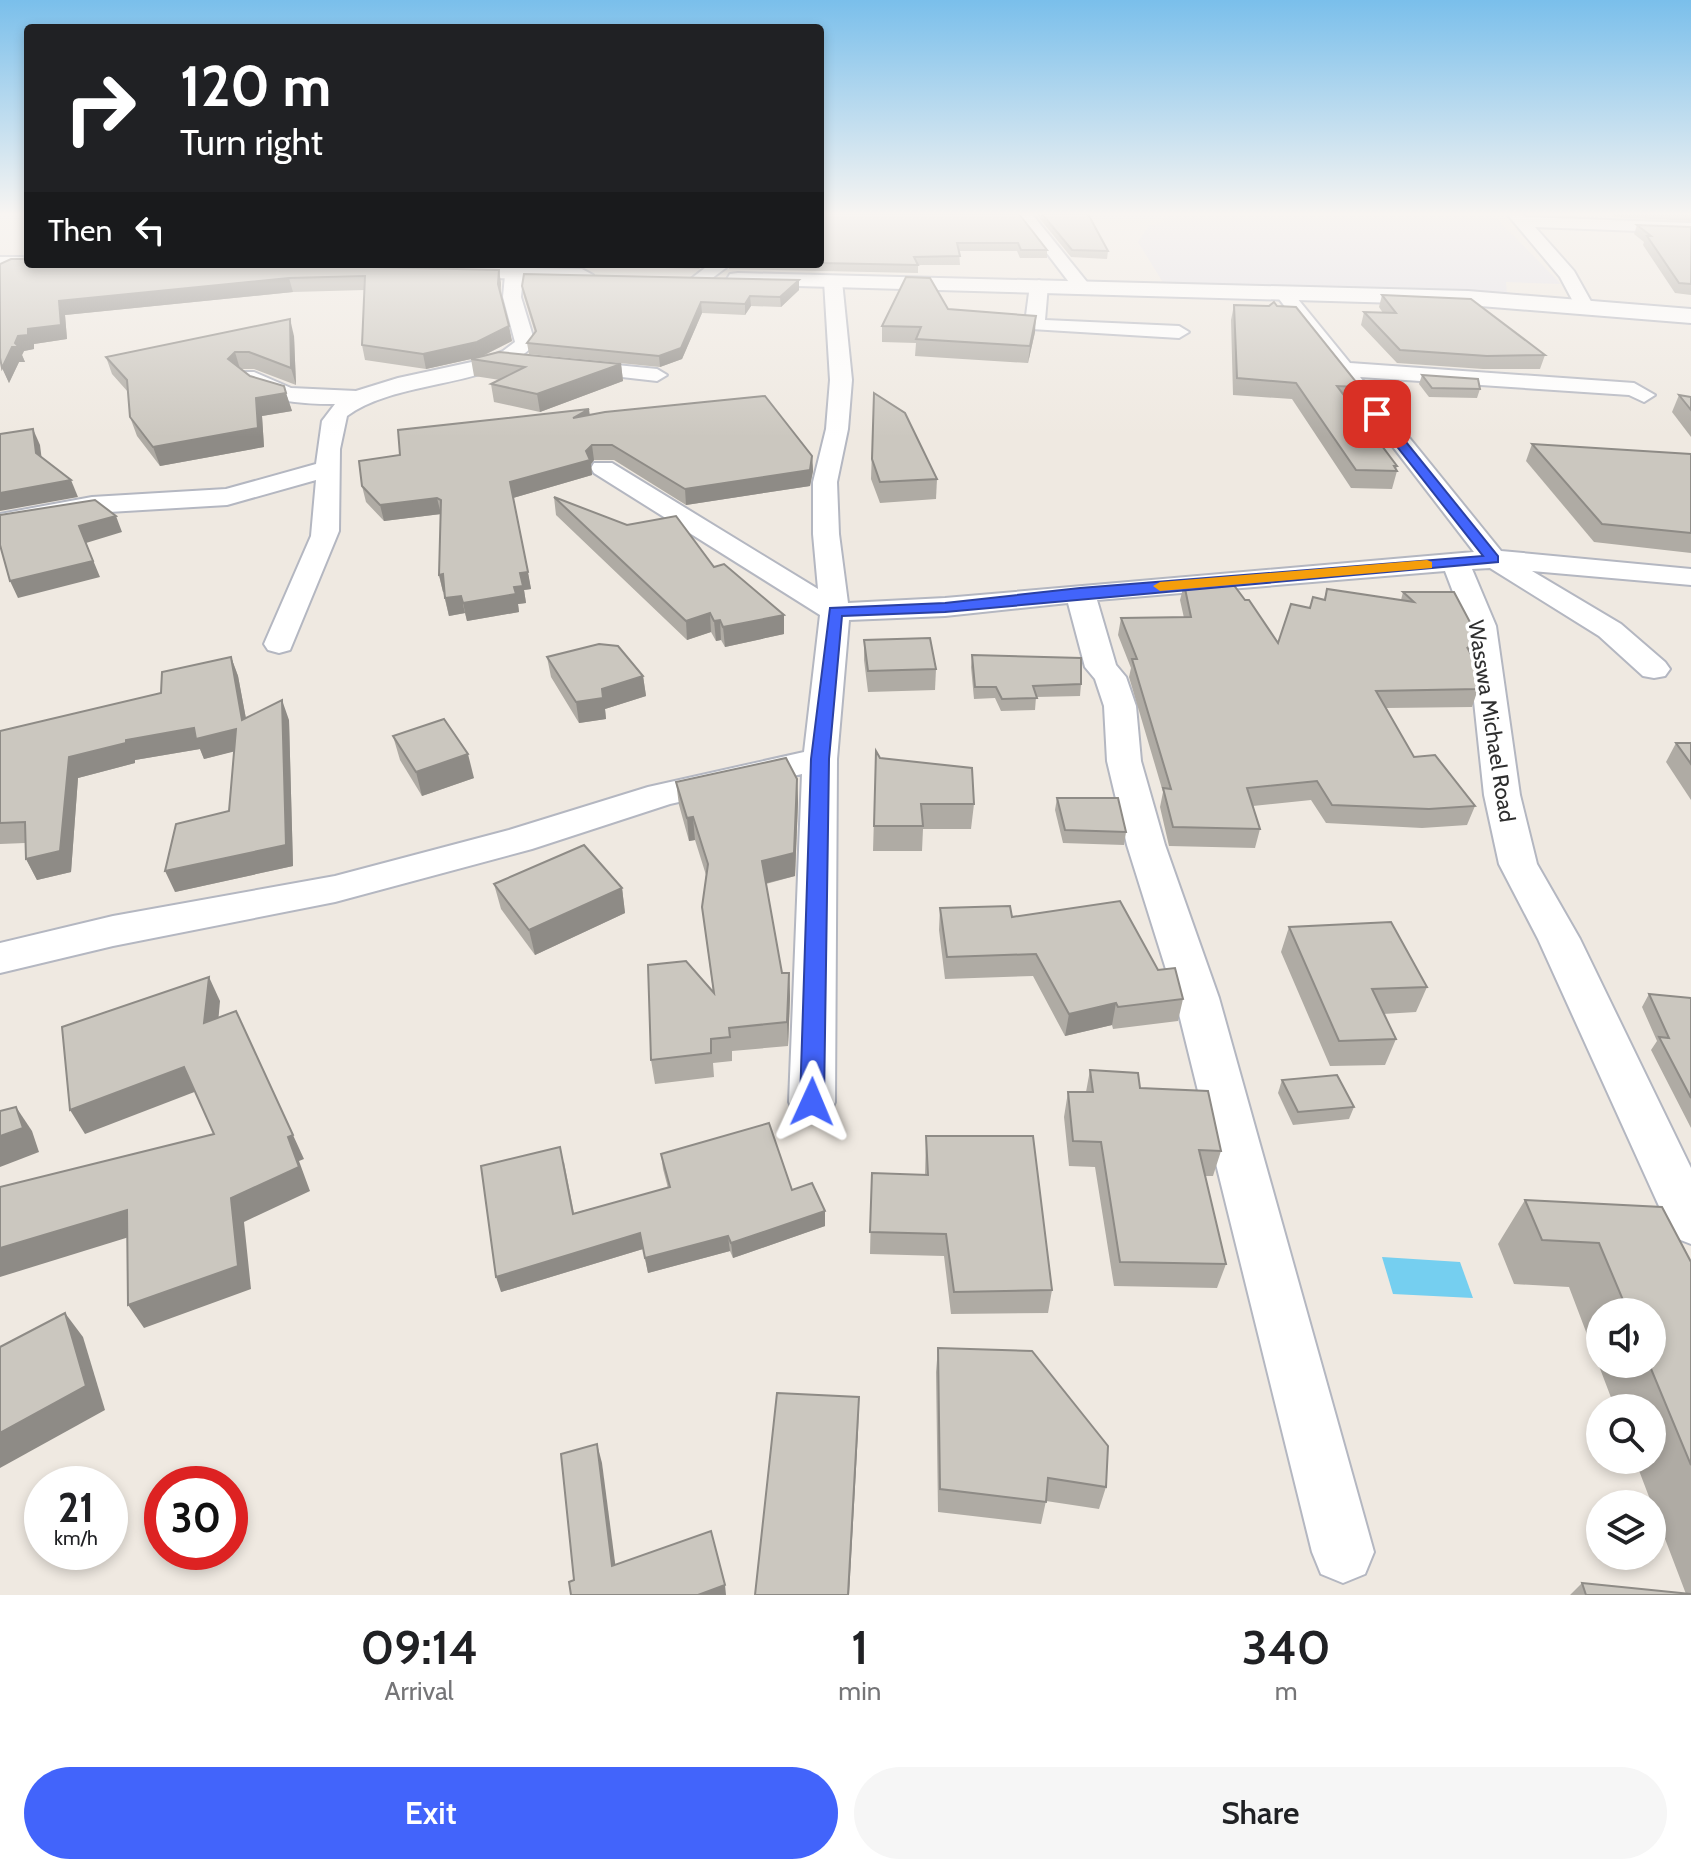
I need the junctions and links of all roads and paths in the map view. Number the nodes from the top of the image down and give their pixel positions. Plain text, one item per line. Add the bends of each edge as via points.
1 (512, 288) edge
2 (834, 288) edge
3 (1039, 288) edge
4 (1179, 288) edge
5 (1575, 288) edge
6 (1282, 291) junction
7 (1584, 305) junction
8 (1691, 316) edge
9 (1179, 332) dead end
10 (502, 360) junction
11 (1342, 369) junction
12 (657, 375) dead end
13 (247, 376) edge
14 (1644, 395) dead end
15 (363, 398) junction
16 (330, 468) junction
17 (603, 468) dead end
18 (0, 522) edge
19 (1493, 559) junction
20 (1455, 562) junction
21 (1691, 577) edge
22 (1080, 593) junction
23 (835, 612) junction
24 (279, 644) dead end
25 (1654, 669) dead end
26 (820, 759) junction
27 (0, 958) edge
28 (812, 1102) dead end
29 (1691, 1221) edge
30 (1343, 1552) dead end

1 - 10 street via 525,343
2 - 23 street via 841,380 825,482
3 - 9 street via 1038,325
4 - 6 main road
5 - 7 street
6 - 7 main road
6 - 11 street
7 - 8 main road
10 - 12 street
10 - 15 street
11 - 14 street via 1634,389
11 - 19 street
13 - 15 street via 286,396
15 - 16 street via 339,412 328,432
16 - 18 street via 227,497 92,505
16 - 24 street via 327,528
17 - 23 street
19 - 20 street
19 - 21 street
19 - 25 street via 1610,630
20 - 22 street
20 - 29 street, Wasswa Michael Road via 1481,626 1502,795 1518,864 1559,939
22 - 23 street
22 - 30 street via 1101,667 1120,706 1124,761 1146,845 1197,998
23 - 26 street
26 - 27 street via 661,795 335,889
26 - 28 street

